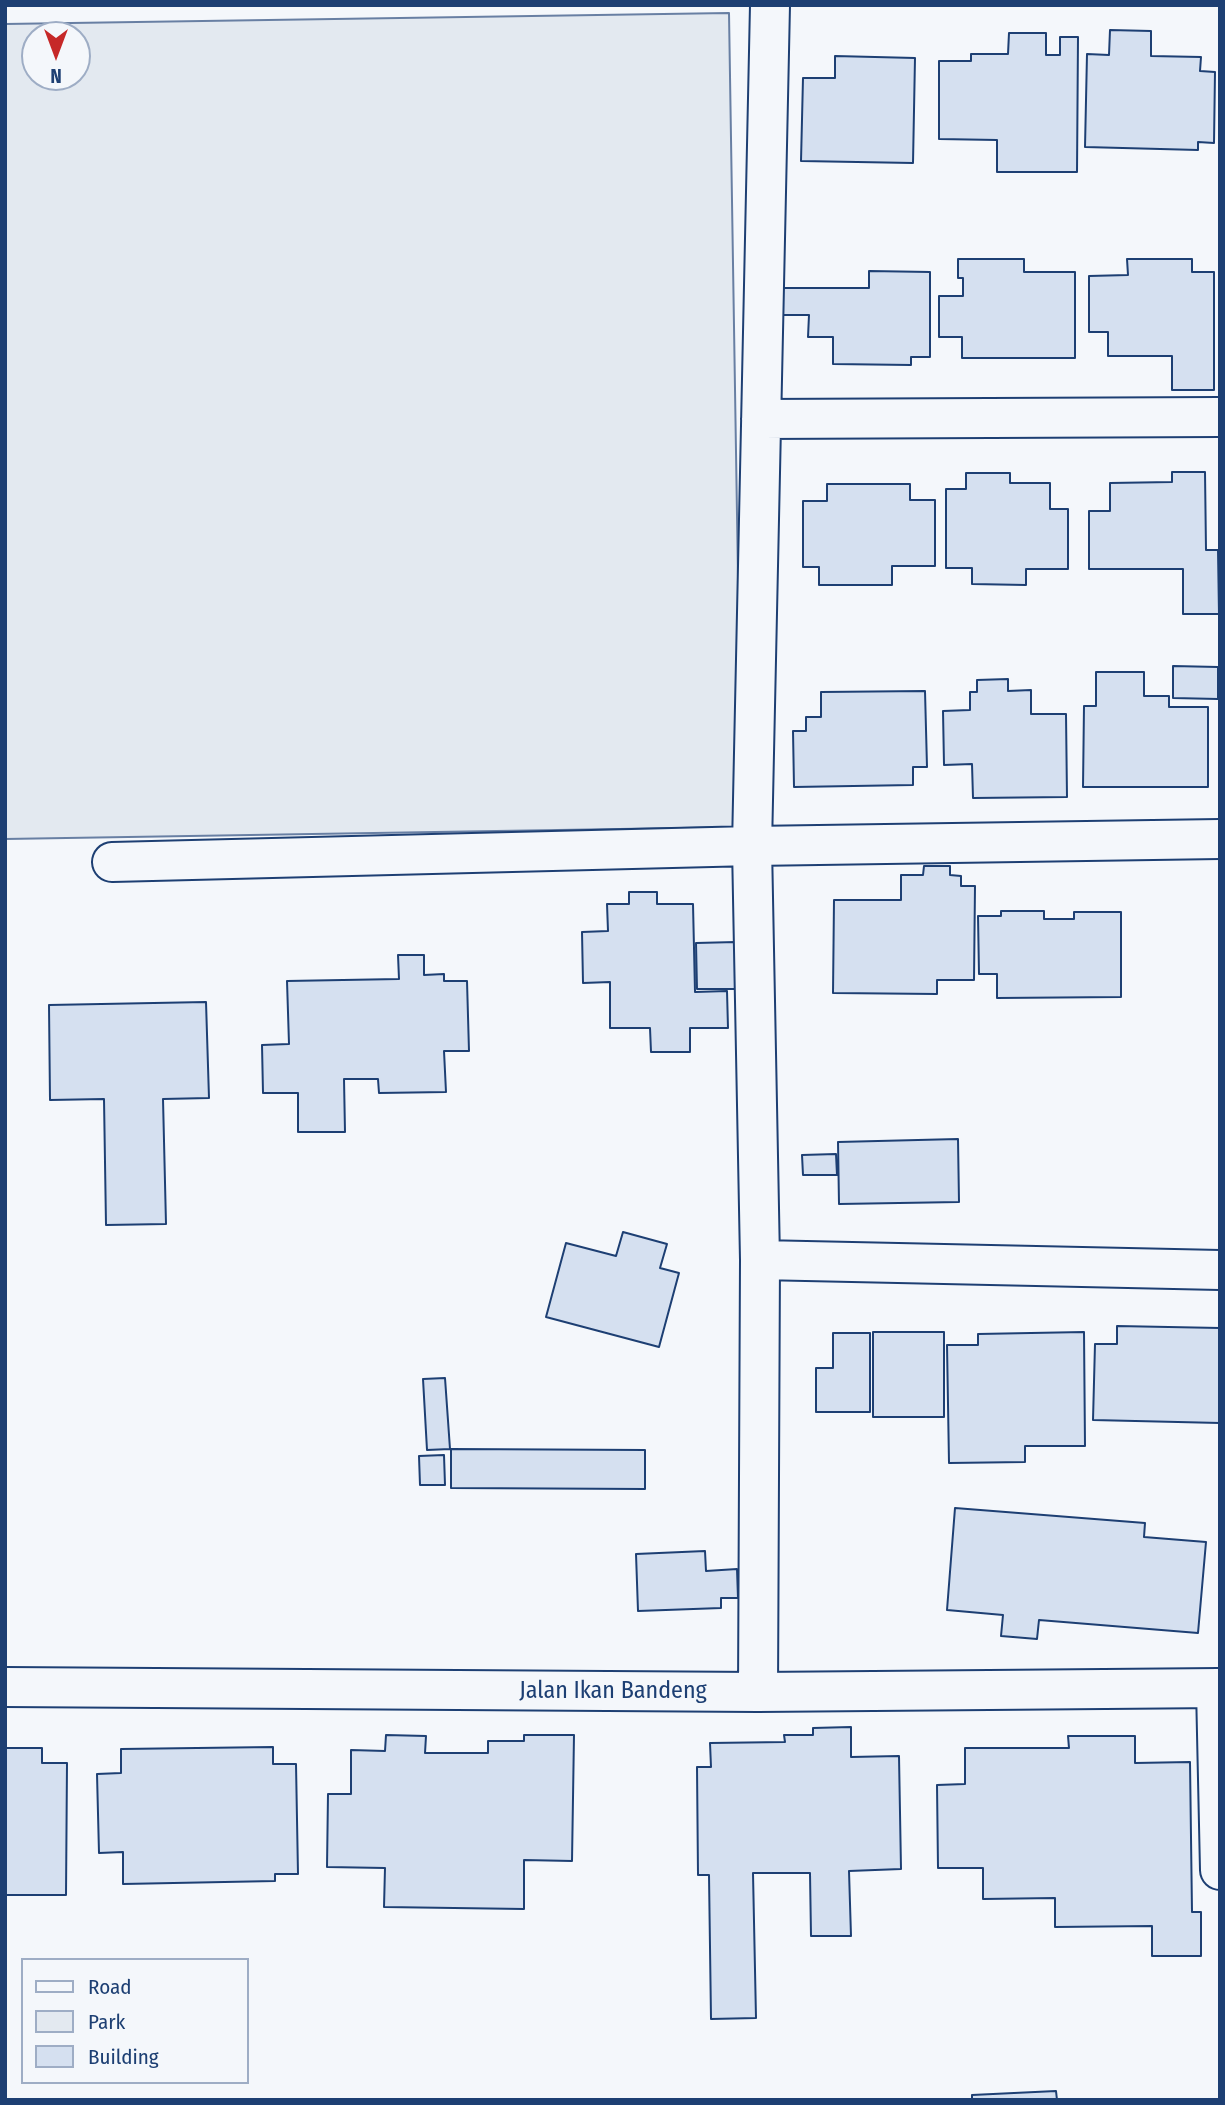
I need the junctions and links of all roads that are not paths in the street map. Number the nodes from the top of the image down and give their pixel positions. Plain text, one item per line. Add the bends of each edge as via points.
1 (770, 5) edge
2 (1220, 416) edge
3 (761, 419) junction
4 (1220, 839) edge
5 (752, 846) junction
6 (112, 862) dead end
7 (760, 1260) junction
8 (1220, 1270) edge
9 (5, 1687) edge
10 (1218, 1688) edge
11 (758, 1692) junction
12 (1220, 1870) edge

1 - 3 street
2 - 3 street
3 - 5 street
4 - 5 street
5 - 6 street
5 - 7 street
7 - 8 street
7 - 11 street
9 - 11 street, Jalan Ikan Bandeng
10 - 11 street, Jalan Ikan Bandeng
10 - 12 street

